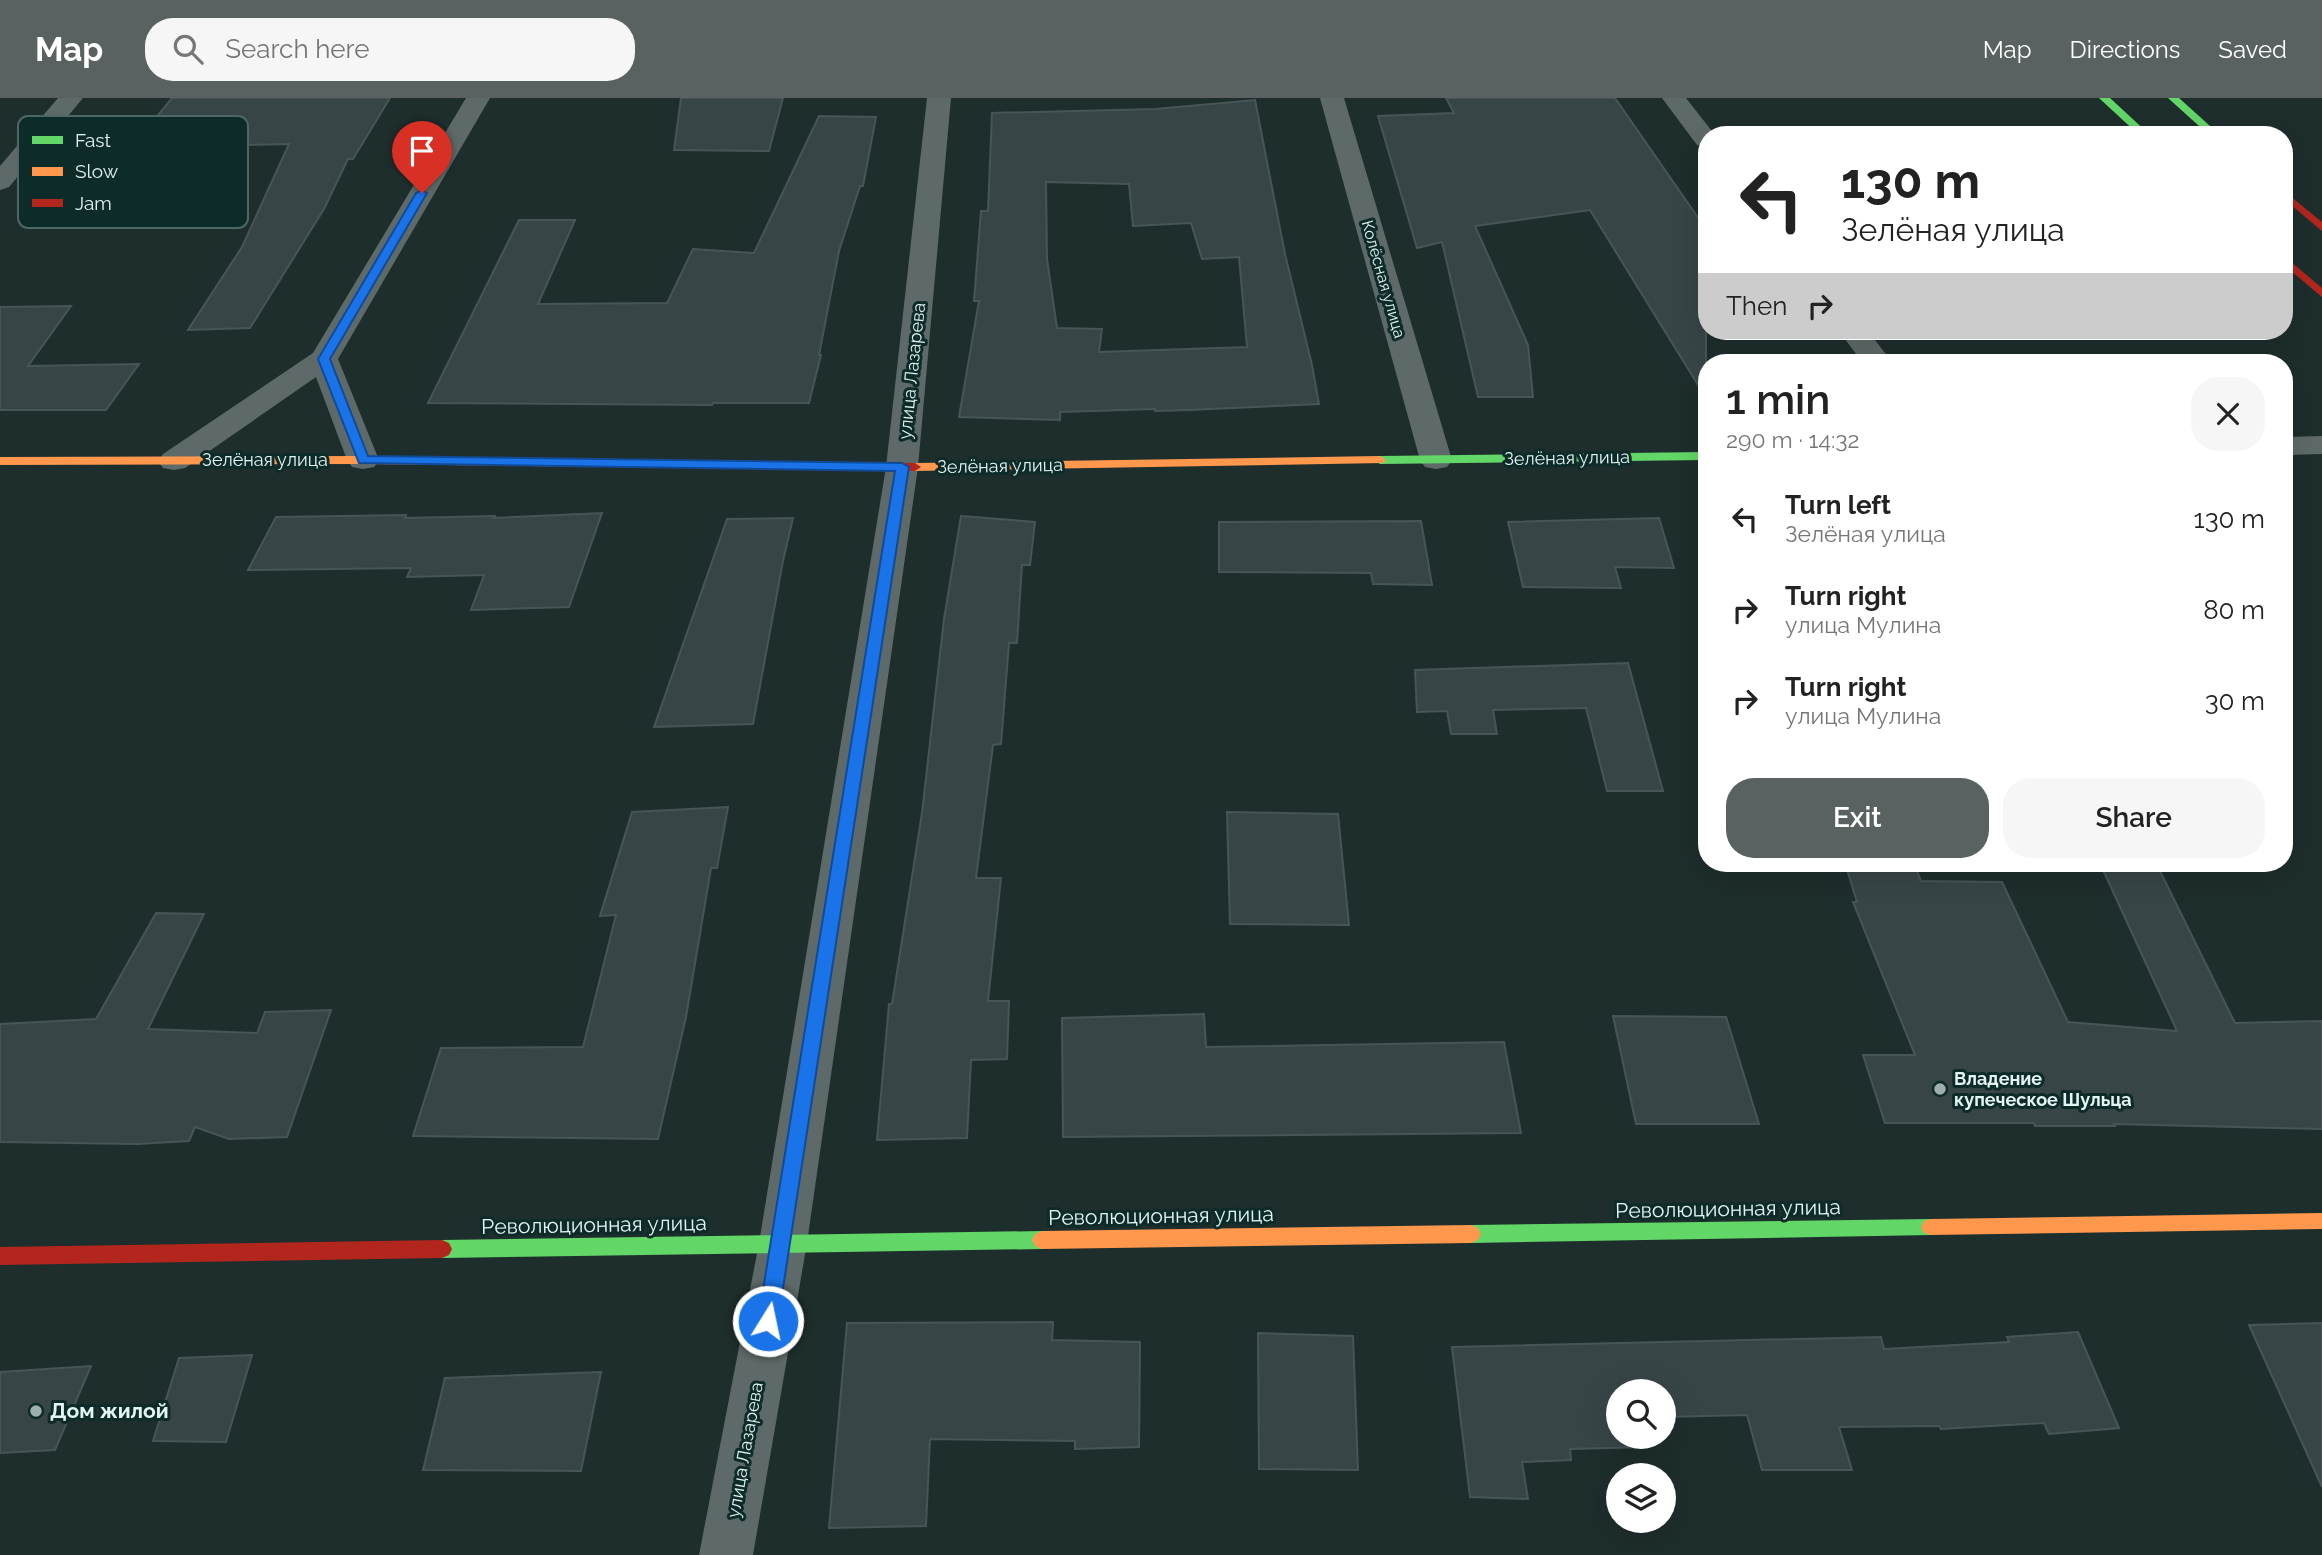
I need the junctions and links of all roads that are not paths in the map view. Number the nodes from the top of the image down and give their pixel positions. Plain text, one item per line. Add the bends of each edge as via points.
1 (71, 98) edge
2 (478, 98) edge
3 (939, 98) edge
4 (1332, 98) edge
5 (1674, 98) edge
6 (2104, 98) edge
7 (2173, 98) edge
8 (56, 116) edge
9 (2135, 126) edge
10 (2206, 126) edge
11 (1698, 130) edge
12 (18, 160) edge
13 (0, 181) edge
14 (2293, 202) edge
15 (2322, 228) edge
16 (2293, 268) edge
17 (2322, 294) edge
18 (1860, 340) edge
19 (1871, 354) edge
20 (324, 359) junction
21 (2322, 445) edge
22 (2293, 446) edge
23 (1698, 456) edge
24 (363, 460) junction
25 (1436, 460) junction
26 (0, 461) edge
27 (174, 461) junction
28 (902, 467) junction
29 (2322, 1221) edge
30 (783, 1243) junction
31 (0, 1256) edge
32 (726, 1555) edge

1 - 8 street
2 - 20 street
3 - 28 street, улица Лазарева
4 - 25 street, Колёсная улица
5 - 11 street
6 - 9 street
7 - 10 street
12 - 13 street
14 - 15 street
16 - 17 street
18 - 19 street
20 - 24 street
20 - 27 street
21 - 22 street
23 - 25 street, Зелёная улица
24 - 27 street, Зелёная улица
24 - 28 street, Зелёная улица
25 - 28 street, Зелёная улица
26 - 27 street, Зелёная улица
28 - 30 street, улица Лазарева
29 - 30 street, Революционная улица
30 - 31 street, Революционная улица
30 - 32 street, улица Лазарева

